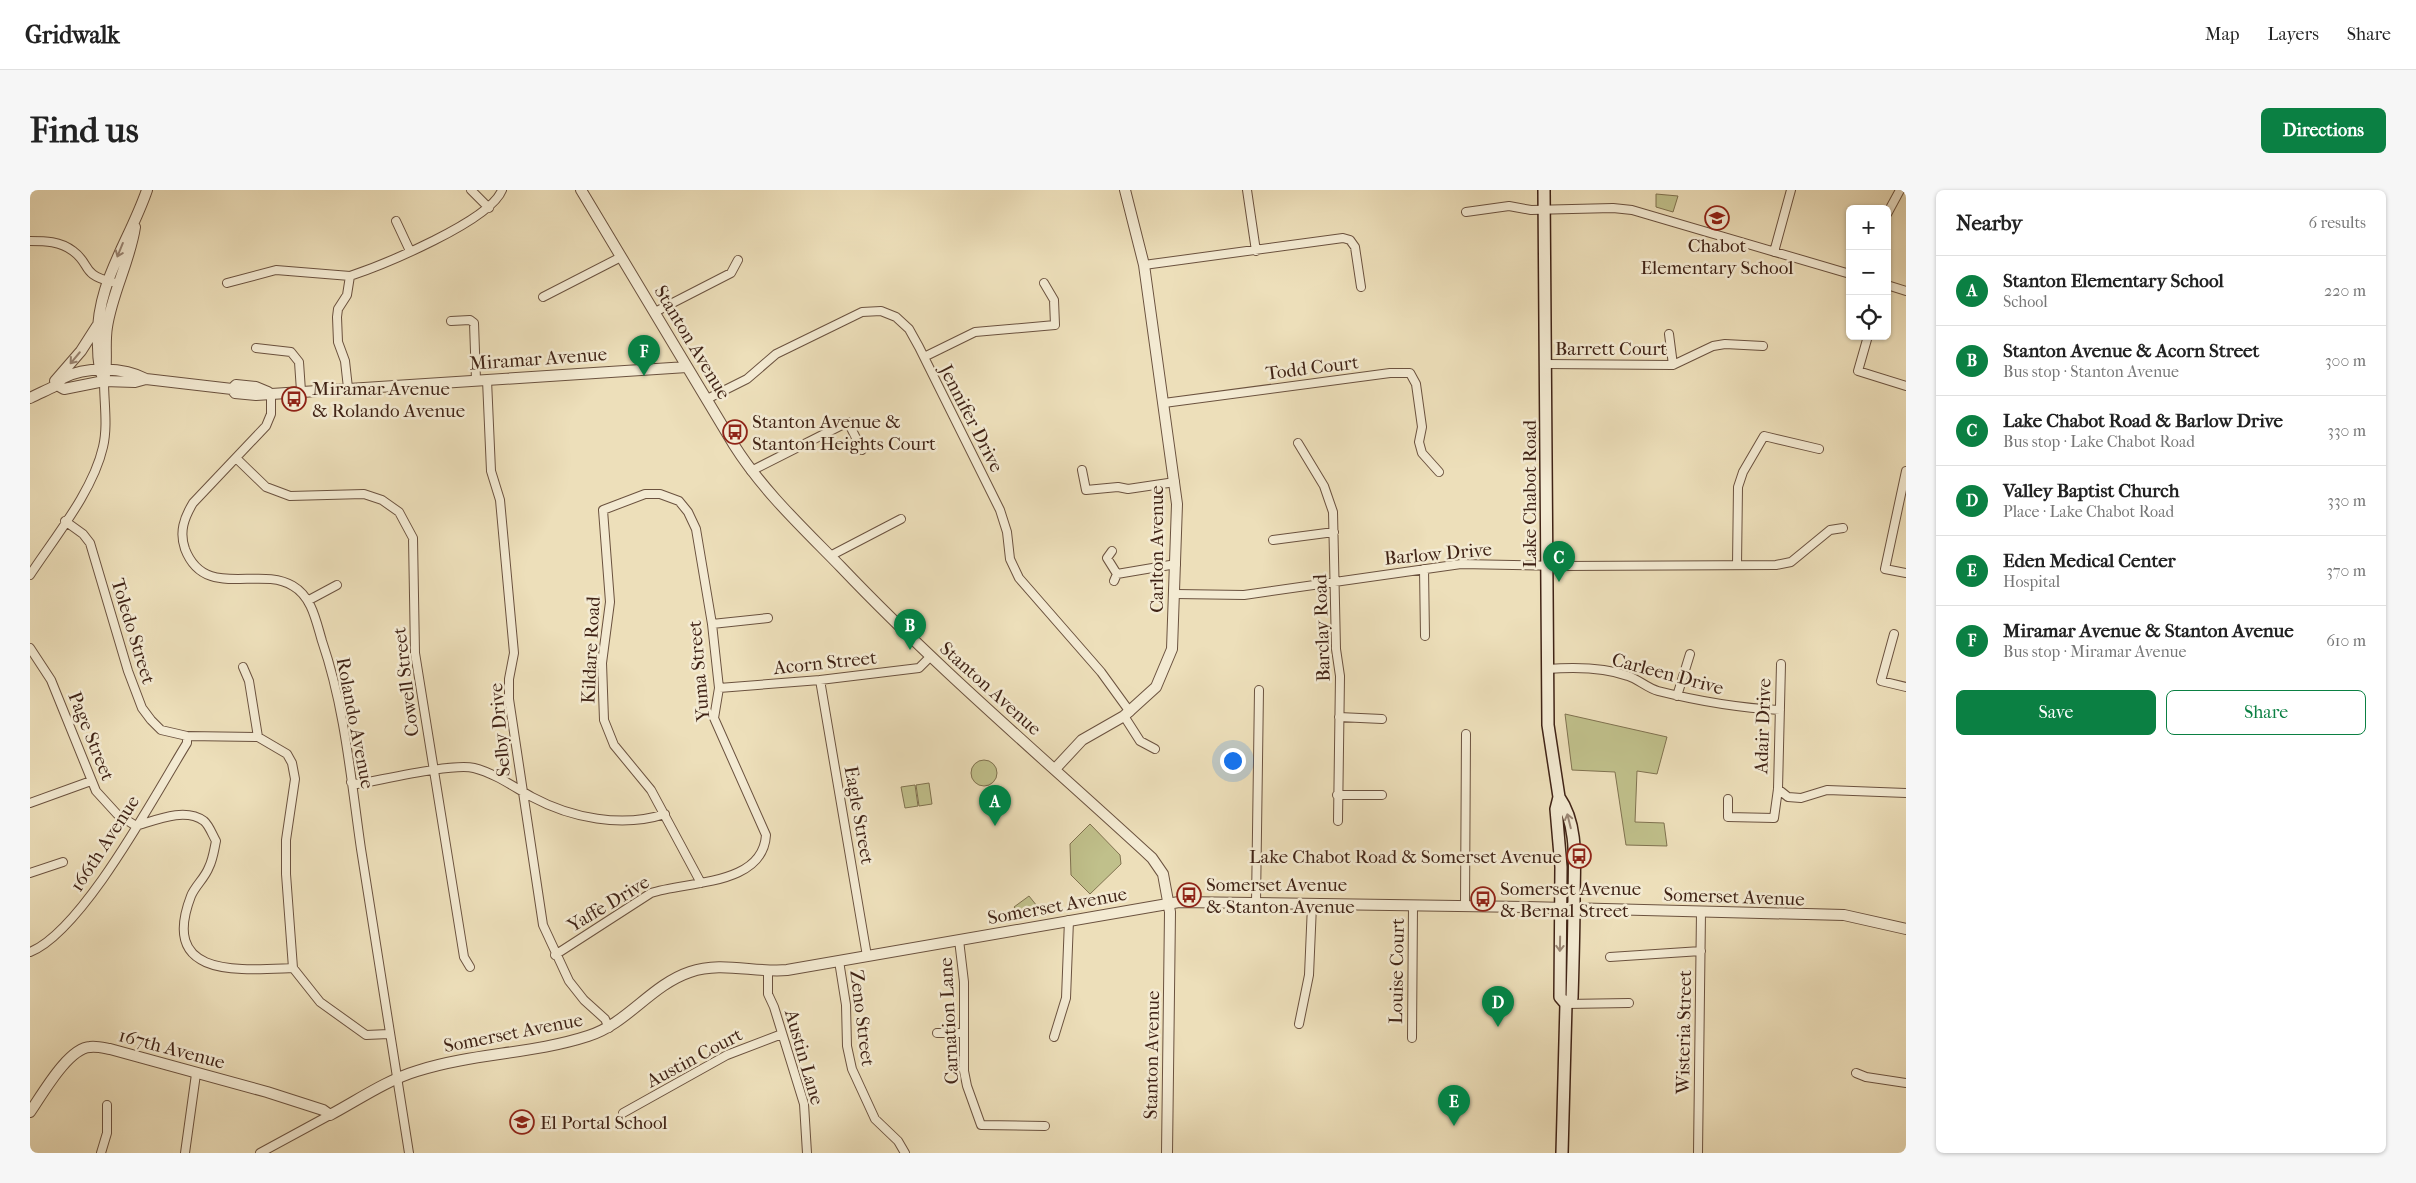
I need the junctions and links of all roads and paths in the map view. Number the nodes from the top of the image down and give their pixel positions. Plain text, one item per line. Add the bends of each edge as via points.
1 (147, 190) edge
2 (471, 190) edge
3 (502, 190) edge
4 (581, 190) edge
5 (1125, 190) edge
6 (1247, 190) edge
7 (1544, 190) edge
8 (1791, 190) edge
9 (1900, 190) edge
10 (1891, 207) edge
11 (489, 208) junction
12 (1544, 209) junction
13 (1466, 212) dead end
14 (136, 220) junction
15 (396, 221) dead end
16 (30, 241) edge
17 (410, 251) junction
18 (1256, 251) junction
19 (1774, 252) junction
20 (621, 257) junction
21 (738, 260) dead end
22 (1144, 266) junction
23 (1846, 273) edge
24 (350, 276) junction
25 (108, 280) junction
26 (119, 283) junction
27 (227, 283) dead end
28 (1044, 283) dead end
29 (1891, 286) edge
30 (1361, 287) dead end
31 (1906, 291) edge
32 (543, 297) dead end
33 (655, 312) junction
34 (451, 321) dead end
35 (97, 326) junction
36 (1669, 334) dead end
37 (1867, 340) edge
38 (1763, 346) dead end
39 (256, 348) dead end
40 (924, 357) junction
41 (1546, 364) junction
42 (1673, 364) junction
43 (687, 366) junction
44 (103, 370) junction
45 (146, 379) junction
46 (476, 380) junction
47 (487, 380) junction
48 (104, 381) junction
49 (54, 386) junction
50 (1906, 386) edge
51 (348, 388) junction
52 (301, 391) junction
53 (271, 393) junction
54 (30, 398) edge
55 (707, 399) junction
56 (1164, 403) junction
57 (1298, 443) dead end
58 (1819, 449) dead end
59 (862, 450) dead end
60 (236, 458) junction
61 (1082, 470) dead end
62 (751, 471) junction
63 (1906, 471) edge
64 (1439, 472) dead end
65 (1175, 482) junction
66 (603, 510) joint
67 (901, 519) dead end
68 (65, 521) junction
69 (1843, 528) dead end
70 (1334, 532) junction
71 (1273, 540) dead end
72 (1112, 551) dead end
73 (830, 556) junction
74 (1176, 564) junction
75 (1547, 565) junction
76 (1737, 565) junction
77 (1424, 568) junction
78 (1906, 573) edge
79 (30, 575) edge
80 (1334, 582) junction
81 (337, 585) dead end
82 (1176, 594) junction
83 (309, 600) junction
84 (768, 618) dead end
85 (712, 624) junction
86 (1894, 634) dead end
87 (1425, 636) dead end
88 (30, 648) edge
89 (1690, 654) dead end
90 (930, 656) junction
91 (1781, 664) dead end
92 (243, 667) dead end
93 (1547, 669) junction
94 (820, 680) junction
95 (1906, 687) edge
96 (719, 688) junction
97 (1259, 690) dead end
98 (1678, 696) junction
99 (1780, 710) junction
100 (1127, 714) junction
101 (1339, 717) junction
102 (1382, 719) dead end
103 (1466, 734) dead end
104 (187, 736) junction
105 (258, 737) junction
106 (1156, 749) dead end
107 (1055, 769) junction
108 (434, 771) junction
109 (91, 781) junction
110 (351, 782) junction
111 (1778, 789) junction
112 (521, 791) junction
113 (1906, 794) edge
114 (1382, 795) dead end
115 (1337, 796) junction
116 (1559, 798) junction
117 (1728, 798) dead end
118 (30, 803) edge
119 (665, 814) junction
120 (1338, 821) dead end
121 (136, 826) junction
122 (63, 862) dead end
123 (739, 872) joint
124 (30, 873) edge
125 (30, 881) edge
126 (701, 883) junction
127 (1169, 902) junction
128 (1256, 903) junction
129 (1312, 905) junction
130 (1413, 905) junction
131 (1465, 906) junction
132 (1560, 908) junction
133 (1574, 908) junction
134 (1701, 912) junction
135 (1069, 920) junction
136 (1906, 929) edge
137 (959, 940) junction
138 (30, 952) edge
139 (1700, 952) junction
140 (555, 954) junction
141 (867, 956) junction
142 (1610, 957) dead end
143 (839, 961) junction
144 (470, 967) dead end
145 (293, 968) junction
146 (768, 971) junction
147 (1629, 1003) dead end
148 (1566, 1004) junction
149 (1298, 1024) dead end
150 (609, 1028) junction
151 (937, 1033) dead end
152 (964, 1033) junction
153 (389, 1034) junction
154 (782, 1034) junction
155 (1054, 1037) dead end
156 (1412, 1038) dead end
157 (1856, 1073) dead end
158 (196, 1074) junction
159 (398, 1078) junction
160 (1906, 1083) edge
161 (108, 1105) dead end
162 (30, 1112) edge
163 (623, 1113) dead end
164 (330, 1115) junction
165 (1044, 1126) dead end
166 (101, 1153) edge
167 (185, 1153) edge
168 (260, 1153) edge
169 (409, 1153) edge
170 (807, 1153) edge
171 (905, 1153) edge
172 (1167, 1153) edge
173 (1562, 1153) edge
174 (1698, 1153) edge

1 - 14 street
2 - 11 street
3 - 11 street
4 - 20 street, Stanton Avenue
5 - 22 street, Carlton Avenue
6 - 18 street
7 - 12 main road, Lake Chabot Road
8 - 19 street
9 - 10 street
11 - 17 street via 476,218
12 - 13 street via 1510,206
12 - 19 street via 1632,210
12 - 41 main road, Lake Chabot Road
14 -> 25 street
14 - 26 street via 133,242
15 - 17 street
16 - 25 street via 60,244 73,251 91,274
17 - 24 street
18 - 22 street
18 - 30 street via 1342,238 1350,240
19 - 23 street
20 - 32 street
20 - 33 street, Stanton Avenue
21 - 33 street via 731,274
22 - 56 street, Carlton Avenue
24 - 27 street via 276,270
24 - 51 street via 347,295 337,317 338,342 345,361
25 - 26 street
25 - 35 street
26 - 44 street via 107,327
28 - 40 street via 1054,300 1056,325 975,332
29 - 31 street
33 - 43 street, Stanton Avenue
34 - 46 street via 470,320 474,323
35 - 44 street
35 -> 49 street
36 - 42 street
37 - 50 street via 1858,370
38 - 42 street, Barrett Court via 1719,345
39 - 52 street via 291,352 299,362
40 - 55 street, Jennifer Drive via 901,320 887,312 868,310 776,354 747,379
40 - 100 street, Jennifer Drive via 1000,510 1010,559 1019,578 1107,680
41 - 42 street, Barrett Court
41 - 75 main road, Lake Chabot Road
43 - 47 street, Miramar Avenue
43 - 55 street, Stanton Avenue
44 - 45 street, Miramar Avenue via 136,373
44 - 48 street
44 - 49 street, Miramar Avenue via 69,376
45 - 48 street, Miramar Avenue
45 - 53 street, Miramar Avenue via 232,389 235,393
46 - 47 street, Miramar Avenue
46 - 51 street, Miramar Avenue
47 - 112 street, Selby Drive via 491,471 500,500 514,653 509,699
48 - 49 street, Miramar Avenue via 64,389
48 - 68 street via 103,446 92,476
49 - 54 street, Miramar Avenue
51 - 52 street, Miramar Avenue
52 - 53 street, Miramar Avenue
53 - 60 street via 271,414 266,426
55 - 62 street, Stanton Avenue
56 - 64 street, Todd Court via 1390,373 1410,374 1416,384 1422,453
56 - 65 street, Carlton Avenue
57 - 70 street, Barclay Road via 1324,486 1333,512
58 - 76 street via 1764,436 1743,472 1738,488
59 - 62 street via 848,422
60 - 83 street via 185,515 182,539 189,557 198,569 212,577 278,580 293,586
60 - 108 street, Cowell Street via 266,487 290,496 364,494 382,500 399,512 413,538 415,653
61 - 65 street via 1086,490 1128,489
62 - 73 street, Stanton Avenue
63 - 78 street via 1885,568
65 - 74 street, Carlton Avenue
66 - 85 street, Yuma Street via 646,494 660,494 679,501 696,529
66 - 119 street, Kildare Road via 610,602 602,663 603,714 614,745 651,790
67 - 73 street
68 - 79 street
68 - 104 street, Toledo Street via 83,534 90,544 142,708 162,730
69 - 76 street, Barlow Drive via 1830,530 1791,562
70 - 71 street
70 - 80 street, Barclay Road
72 - 74 street via 1107,558 1116,577
73 - 90 street, Stanton Avenue
74 - 82 street, Carlton Avenue
75 - 76 street, Barlow Drive
75 - 77 street, Barlow Drive via 1461,564
75 - 93 main road, Lake Chabot Road
77 - 80 street, Barlow Drive
77 - 87 street
80 - 82 street, Barlow Drive via 1244,595
80 - 101 street, Barclay Road via 1340,676
81 - 83 street
82 - 100 street, Carlton Avenue via 1172,649 1156,688
83 - 110 street, Rolando Avenue via 334,677
84 - 85 street
85 - 96 street, Yuma Street
86 - 95 street via 1881,681
88 - 109 street, Page Street via 51,680
89 - 98 street
90 - 94 street, Acorn Street via 918,668
90 - 107 street, Stanton Avenue
91 - 99 street, Adair Drive
92 - 105 street via 249,681
93 - 98 street, Carleen Drive via 1622,674 1655,690
93 - 116 main road, Lake Chabot Road via 1548,725
94 - 96 street, Acorn Street
94 - 141 street, Eagle Street
96 - 123 street, Yuma Street via 714,718 766,835 762,856
97 - 128 street
98 - 99 street, Carleen Drive via 1727,706
99 - 111 street, Adair Drive
100 - 106 street, Jennifer Drive via 1140,741
100 - 107 street, Carlton Avenue via 1082,740
101 - 102 street
101 - 115 street, Barclay Road
103 - 131 street
104 - 105 street, Toledo Street
104 - 121 street, 166th Avenue via 187,742
105 - 145 street via 288,754 294,771 286,840
107 - 127 street, Stanton Avenue via 1158,864
108 - 110 street via 357,784
108 - 112 street via 474,768
108 - 144 street, Cowell Street via 464,957
109 - 118 street
109 - 121 street, Page Street via 107,806
110 - 153 street, Rolando Avenue
111 - 113 street via 1788,797 1801,798 1827,790
111 - 117 street, Adair Drive via 1774,818 1728,817
112 - 119 street via 544,803 586,817 624,820
112 - 140 street, Selby Drive via 543,925
114 - 115 street
115 - 120 street, Barclay Road
116 - 132 main road, Lake Chabot Road via 1556,809 1561,848
133 -> 116 main road, Lake Chabot Road via 1574,846 1566,808
119 - 126 street, Kildare Road
121 - 138 street, 166th Avenue via 79,910 62,930
121 - 145 street via 188,815 205,822 216,841 209,868 192,893 186,910 182,933 188,949 206,963 232,970
122 - 124 street
123 - 126 street, Yaffe Drive
124 - 125 street
126 - 140 street, Yaffe Drive via 651,893
127 - 128 street, Somerset Avenue
127 - 135 street, Somerset Avenue
127 - 172 street, Stanton Avenue
128 - 129 street, Somerset Avenue
129 - 130 street, Somerset Avenue
129 - 149 street via 1309,975
130 - 131 street, Somerset Avenue
130 - 156 street, Louise Court
131 - 132 street, Somerset Avenue
132 - 133 street, Somerset Avenue
132 -> 148 main road, Lake Chabot Road via 1560,997
133 - 134 street, Somerset Avenue
133 - 148 main road, Lake Chabot Road via 1572,998
134 - 136 street, Somerset Avenue via 1844,915
134 - 139 street, Wisteria Street
135 - 137 street, Somerset Avenue
135 - 155 street via 1066,998
137 - 141 street, Somerset Avenue
137 - 152 street, Carnation Lane via 964,982
139 - 142 street
139 - 174 street, Wisteria Street
140 - 150 street, Selby Drive via 576,991 605,1019
141 - 143 street, Somerset Avenue
143 - 146 street, Somerset Avenue
143 - 171 street, Zeno Street via 852,1069 875,1119 898,1141
145 - 153 street via 320,1002 366,1035
146 - 150 street, Somerset Avenue via 713,967 690,972 660,988
146 - 154 street, Austin Lane via 768,994
147 - 148 street
148 - 173 main road, Lake Chabot Road
150 - 159 street, Somerset Avenue via 576,1039 449,1062
151 - 152 street
152 - 165 street, Carnation Lane via 965,1078 981,1125
153 - 159 street, Rolando Avenue
154 - 163 street, Austin Court via 727,1055
154 - 170 street, Austin Lane via 804,1104
157 - 160 street
158 - 162 street, 167th Avenue via 110,1049 89,1047 64,1064
158 - 164 street, 167th Avenue via 267,1092
158 - 167 street
159 - 164 street, Somerset Avenue
159 - 169 street, Rolando Avenue
161 - 166 street via 107,1133
164 - 168 street, Somerset Avenue

